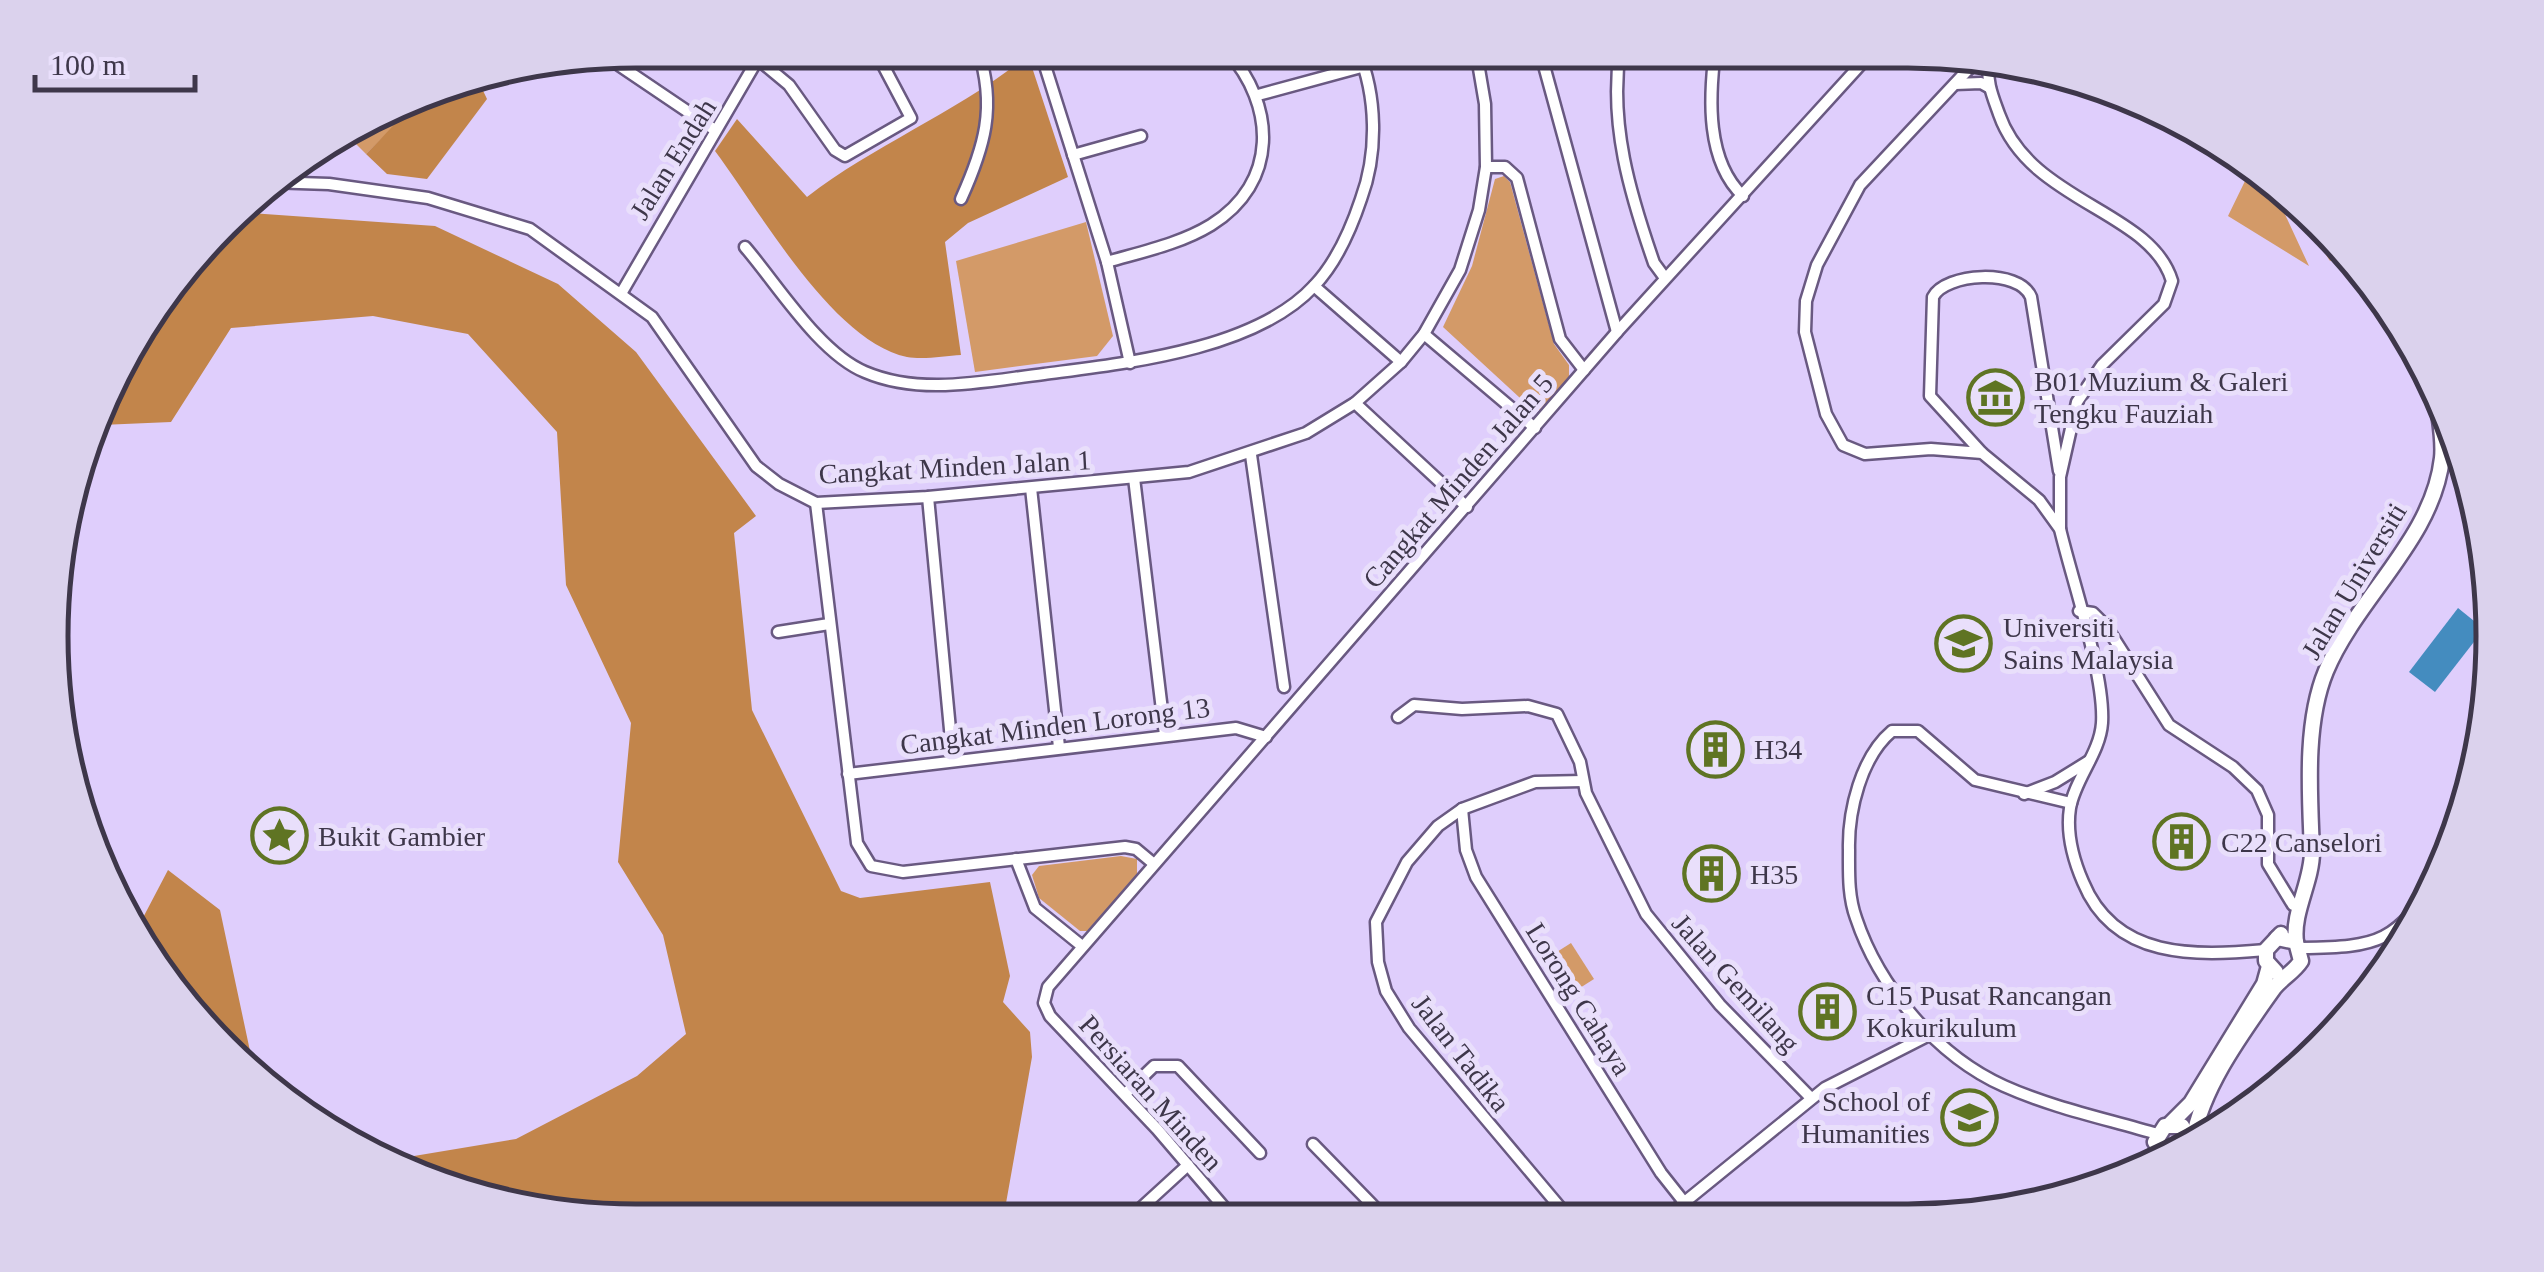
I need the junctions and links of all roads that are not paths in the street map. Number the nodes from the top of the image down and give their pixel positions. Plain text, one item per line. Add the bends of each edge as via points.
1 (624, 68) edge
2 (752, 68) edge
3 (774, 68) edge
4 (885, 68) edge
5 (984, 68) edge
6 (1047, 68) edge
7 (1240, 68) edge
8 (1356, 68) edge
9 (1364, 68) edge
10 (1479, 68) edge
11 (1545, 68) edge
12 (1618, 68) edge
13 (1714, 68) edge
14 (1854, 68) edge
15 (1968, 71) edge
16 (1989, 73) edge
17 (1956, 84) junction
18 (1990, 88) junction
19 (1258, 94) junction
20 (715, 130) junction
21 (1140, 136) dead end
22 (1073, 155) junction
23 (1486, 168) junction
24 (293, 183) edge
25 (1743, 196) junction
26 (961, 200) dead end
27 (745, 247) dead end
28 (1107, 262) junction
29 (1665, 278) junction
30 (1314, 286) junction
31 (622, 292) junction
32 (1617, 332) junction
33 (1424, 334) junction
34 (1400, 362) junction
35 (1130, 363) junction
36 (1584, 370) junction
37 (1355, 404) junction
38 (1535, 428) junction
39 (2440, 438) edge
40 (1982, 452) junction
41 (1250, 455) junction
42 (1134, 478) junction
43 (2060, 480) junction
44 (1030, 488) junction
45 (2036, 496) junction
46 (928, 497) junction
47 (816, 502) junction
48 (1467, 508) junction
49 (2060, 529) junction
50 (2079, 611) junction
51 (829, 624) junction
52 (778, 632) dead end
53 (1284, 687) dead end
54 (1398, 717) dead end
55 (1165, 735) junction
56 (1266, 736) junction
57 (1059, 747) junction
58 (953, 761) junction
59 (2090, 761) junction
60 (848, 774) junction
61 (1583, 780) junction
62 (2024, 794) junction
63 (2071, 803) junction
64 (1462, 809) junction
65 (2310, 843) junction
66 (1016, 860) junction
67 (1154, 864) junction
68 (2293, 905) junction
69 (2394, 930) edge
70 (1082, 946) junction
71 (2300, 950) junction
72 (2271, 952) junction
73 (2286, 974) junction
74 (1931, 1034) junction
75 (1124, 1094) junction
76 (1812, 1098) junction
77 (2197, 1125) edge
78 (2164, 1129) junction
79 (2185, 1132) edge
80 (1313, 1144) dead end
81 (2162, 1144) edge
82 (1260, 1153) dead end
83 (1188, 1165) junction
84 (1684, 1202) junction
85 (1145, 1204) edge
86 (1221, 1204) edge
87 (1371, 1204) edge
88 (1557, 1204) edge
89 (1682, 1204) edge

1 - 20 street
2 - 20 street, Jalan Endah
3 - 4 street via 835,150 852,155 911,118
5 - 26 street via 984,147
6 - 22 street
7 - 19 street
8 - 19 street
9 - 30 street via 1373,119 1367,183 1345,238
10 - 23 street, Cangkat Minden Jalan 1
11 - 32 street
12 - 29 street via 1622,152 1654,263
13 - 25 street via 1718,150 1729,181
14 - 25 street, Cangkat Minden Jalan 5
15 - 17 street
16 - 18 street
17 - 18 street
17 - 40 street via 1852,199 1817,265 1805,332 1826,414 1843,444 1865,454
18 - 43 street via 2017,153 2125,226 2172,281 2164,304 2082,390
19 - 28 street via 1261,157 1238,203 1191,236
20 - 31 street, Jalan Endah
21 - 22 street
22 - 28 street
23 - 33 street, Cangkat Minden Jalan 1 via 1460,270
23 - 36 street via 1505,167 1517,178 1560,339
24 - 31 street, Cangkat Minden Jalan 1 via 428,198 478,211 530,229
25 - 29 street, Cangkat Minden Jalan 5
27 - 35 street via 838,356 896,384 952,385
28 - 35 street
29 - 32 street, Cangkat Minden Jalan 5
30 - 34 street
30 - 35 street via 1230,337
31 - 47 street, Cangkat Minden Jalan 1 via 652,317 756,466
32 - 36 street, Cangkat Minden Jalan 5
33 - 34 street, Cangkat Minden Jalan 1
33 - 38 street
34 - 37 street, Cangkat Minden Jalan 1
36 - 38 street, Cangkat Minden Jalan 5
37 - 41 street, Cangkat Minden Jalan 1
37 - 48 street
38 - 48 street, Cangkat Minden Jalan 5
39 - 65 street, Jalan Universiti via 2442,460 2429,504 2351,623 2322,686
40 - 43 street via 1928,390 1934,297 1948,283 2008,278 2030,298
40 - 45 street
41 - 42 street, Cangkat Minden Jalan 1
41 - 53 street
42 - 44 street, Cangkat Minden Jalan 1
42 - 55 street
43 - 45 street via 2051,495
43 - 49 street
44 - 46 street, Cangkat Minden Jalan 1
44 - 57 street
45 - 49 street
46 - 47 street, Cangkat Minden Jalan 1
46 - 58 street
47 - 51 street
48 - 56 street, Cangkat Minden Jalan 5
49 - 50 street
50 - 59 street via 2102,703
50 - 68 street via 2106,626 2169,726 2256,790 2268,815 2268,864
51 - 52 street
51 - 60 street
54 - 61 street, Jalan Gemilang via 1414,705 1550,710 1563,724
55 - 56 street, Cangkat Minden Lorong 13 via 1236,728
55 - 57 street, Cangkat Minden Lorong 13
56 - 67 street, Cangkat Minden Jalan 5
57 - 58 street, Cangkat Minden Lorong 13
58 - 60 street, Cangkat Minden Lorong 13
59 - 62 street
59 - 63 street
60 - 66 street via 857,844 871,866 902,872
61 - 64 street, Jalan Tadika via 1535,782
61 - 76 street, Jalan Gemilang via 1654,926
62 - 63 street
62 - 74 street via 1975,780 1911,728 1884,738 1868,764 1848,832 1855,916 1886,977
63 - 72 street via 2076,866 2114,929 2166,951
64 - 84 street, Lorong Cahaya via 1476,877
64 - 88 street, Jalan Tadika via 1421,844 1378,911 1378,962 1386,991 1438,1065
65 - 68 street, Jalan Universiti
65 - 71 street, Jalan Universiti
66 - 67 street via 1125,847
66 - 70 street via 1035,908
67 - 70 street, Cangkat Minden Jalan 5
68 - 72 street, Jalan Universiti
69 - 71 street via 2382,940
70 - 75 street, Persiaran Minden via 1048,986 1045,1008
71 - 72 street
71 - 73 street
72 - 73 street
72 - 78 street, Jalan Universiti via 2264,984 2191,1103
73 - 77 street
74 - 76 street
74 - 78 street via 2001,1085
75 - 82 street via 1154,1066 1178,1066
75 - 83 street, Persiaran Minden
76 - 84 street
78 - 79 street via 2182,1126
78 - 81 street
80 - 87 street
83 - 85 street
83 - 86 street, Persiaran Minden
84 - 89 street

